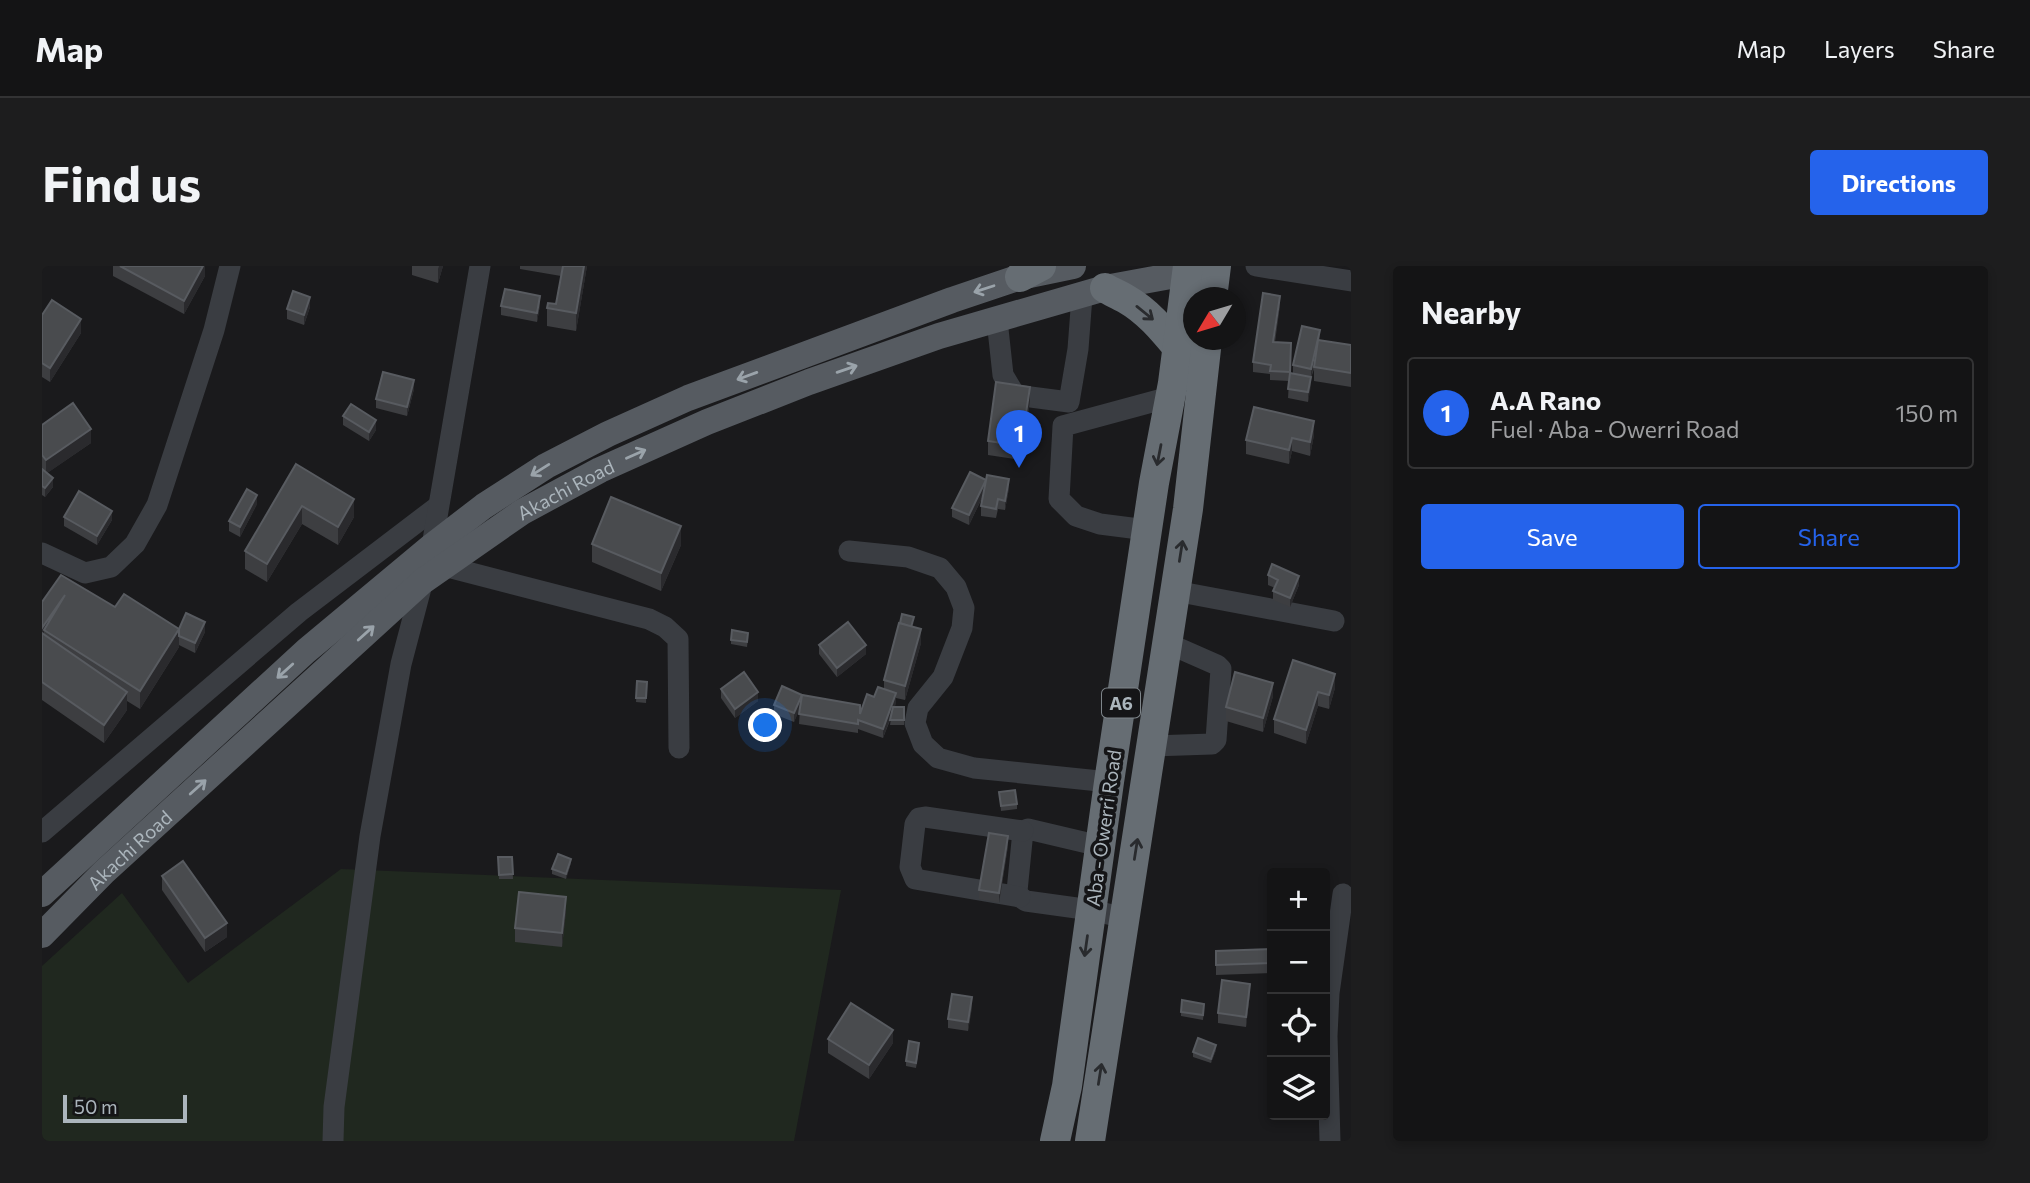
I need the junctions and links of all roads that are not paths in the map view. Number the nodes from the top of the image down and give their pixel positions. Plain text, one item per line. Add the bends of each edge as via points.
1 (230, 266) edge
2 (480, 266) edge
3 (1073, 266) edge
4 (1256, 266) edge
5 (1031, 272) edge
6 (1204, 276) edge
7 (1351, 281) edge
8 (1093, 292) junction
9 (998, 320) junction
10 (1177, 347) junction
11 (1207, 350) edge
12 (1170, 397) junction
13 (1069, 402) junction
14 (1063, 426) junction
15 (437, 507) junction
16 (1147, 530) junction
17 (849, 551) dead end
18 (42, 553) edge
19 (433, 564) junction
20 (1175, 591) junction
21 (1334, 621) dead end
22 (1167, 643) junction
23 (1152, 746) junction
24 (678, 748) dead end
25 (1109, 782) junction
26 (1023, 831) junction
27 (42, 832) edge
28 (1100, 846) junction
29 (42, 894) edge
30 (1343, 894) dead end
31 (1020, 897) junction
32 (1091, 910) junction
33 (1125, 918) junction
34 (42, 935) edge
35 (333, 1141) edge
36 (1055, 1141) edge
37 (1090, 1141) edge
38 (1330, 1141) edge

1 - 18 street via 157,505 135,544 111,567 85,573
2 - 15 street
3 - 5 main road, Akachi Road
4 - 7 street
5 -> 19 main road, Akachi Road via 700,394 619,429 546,466 484,506
6 - 8 main road, Akachi Road
6 - 10 highway, Aba - Owerri Road / A6
8 - 9 main road, Akachi Road
8 -> 10 highway via 1127,299 1155,321
8 - 13 street
9 - 13 street via 1003,375 1015,395
19 -> 9 main road, Akachi Road via 600,470 707,422 808,382
10 - 12 highway, Aba - Owerri Road / A6
20 -> 11 highway, Aba - Owerri Road / A6
12 - 14 street
12 -> 16 highway, Aba - Owerri Road / A6
13 - 14 street
14 - 16 street via 1059,499 1076,516
15 - 19 street
15 - 27 street via 299,612
16 - 25 highway, Aba - Owerri Road / A6
17 - 25 street via 908,557 940,568 956,587 964,608 962,628 943,677 918,708 915,723 923,744 938,758 974,768
19 - 24 street via 665,626 678,639
19 -> 29 main road, Akachi Road via 277,678
34 -> 19 main road, Akachi Road
19 - 35 street via 401,664 370,836
20 - 21 street
20 - 22 highway, Aba - Owerri Road / A6
22 - 23 highway, Aba - Owerri Road / A6
22 - 23 street via 1221,669 1216,740 1212,744
33 -> 23 highway, Aba - Owerri Road / A6
25 - 28 highway, Aba - Owerri Road / A6
26 - 28 street
26 - 31 street
26 - 31 street via 919,818 910,867 915,879
28 - 32 highway, Aba - Owerri Road / A6
30 - 38 street via 1329,993
31 - 32 street
32 - 33 street
32 -> 36 highway, Aba - Owerri Road / A6
37 -> 33 highway, Aba - Owerri Road / A6

